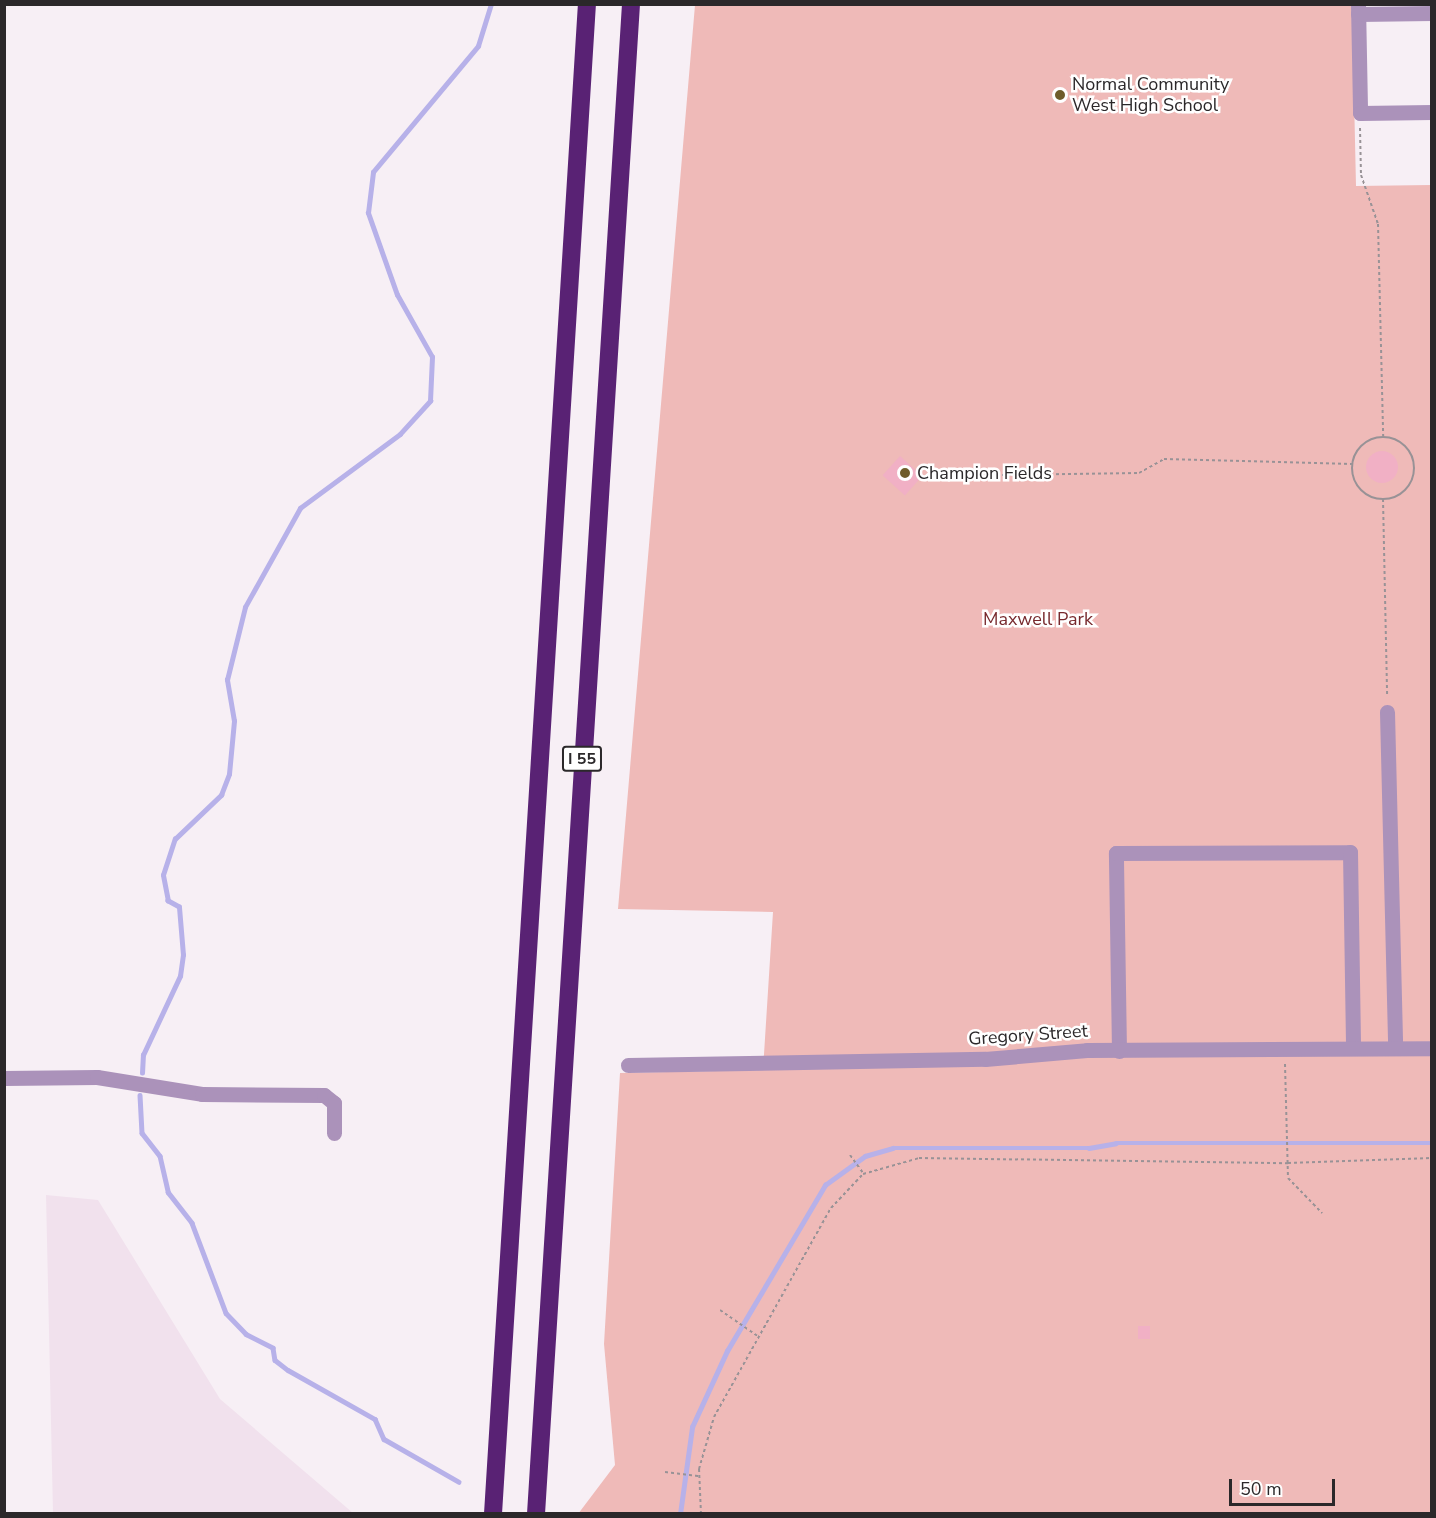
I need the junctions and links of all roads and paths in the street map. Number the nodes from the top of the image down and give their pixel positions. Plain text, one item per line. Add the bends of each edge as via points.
1 (587, 4) edge
2 (631, 4) edge
3 (1358, 10) edge
4 (1431, 13) edge
5 (1431, 112) edge
6 (1360, 113) junction
7 (1383, 436) junction
8 (1352, 464) junction
9 (930, 476) dead end
10 (1383, 499) junction
11 (1388, 712) joint
12 (1353, 1048) junction
13 (1395, 1048) junction
14 (1431, 1048) edge
15 (1285, 1049) junction
16 (1119, 1051) junction
17 (628, 1065) dead end
18 (4, 1078) edge
19 (334, 1133) dead end
20 (850, 1155) dead end
21 (1431, 1158) edge
22 (1288, 1163) junction
23 (864, 1174) junction
24 (1322, 1213) dead end
25 (720, 1310) dead end
26 (759, 1337) junction
27 (665, 1472) dead end
28 (700, 1476) junction
29 (493, 1514) edge
30 (536, 1514) edge
31 (701, 1514) edge

1 - 29 highway, I 55
2 - 30 highway, I 55
3 - 4 street
3 - 6 street
5 - 6 street
6 - 7 path via 1360,176 1378,224
7 - 8 path via 1365,442
7 - 10 path via 1410,452 1414,473 1403,492
8 - 9 path via 1164,459 1139,473
8 - 10 path via 1358,486
10 - 11 path
11 - 13 street
12 - 13 street, Gregory Street
12 - 15 street, Gregory Street
12 - 16 street via 1350,852 1116,853
13 - 14 street, Gregory Street
15 - 16 street, Gregory Street
15 - 22 path
16 - 17 street, Gregory Street via 984,1059
18 - 19 street via 97,1077 202,1094 324,1095 334,1103
20 - 23 path
21 - 22 path
22 - 23 path via 919,1158
22 - 24 path via 1288,1178
23 - 26 path via 831,1208
25 - 26 path via 735,1325
26 - 28 path via 714,1417
27 - 28 path
28 - 31 path

